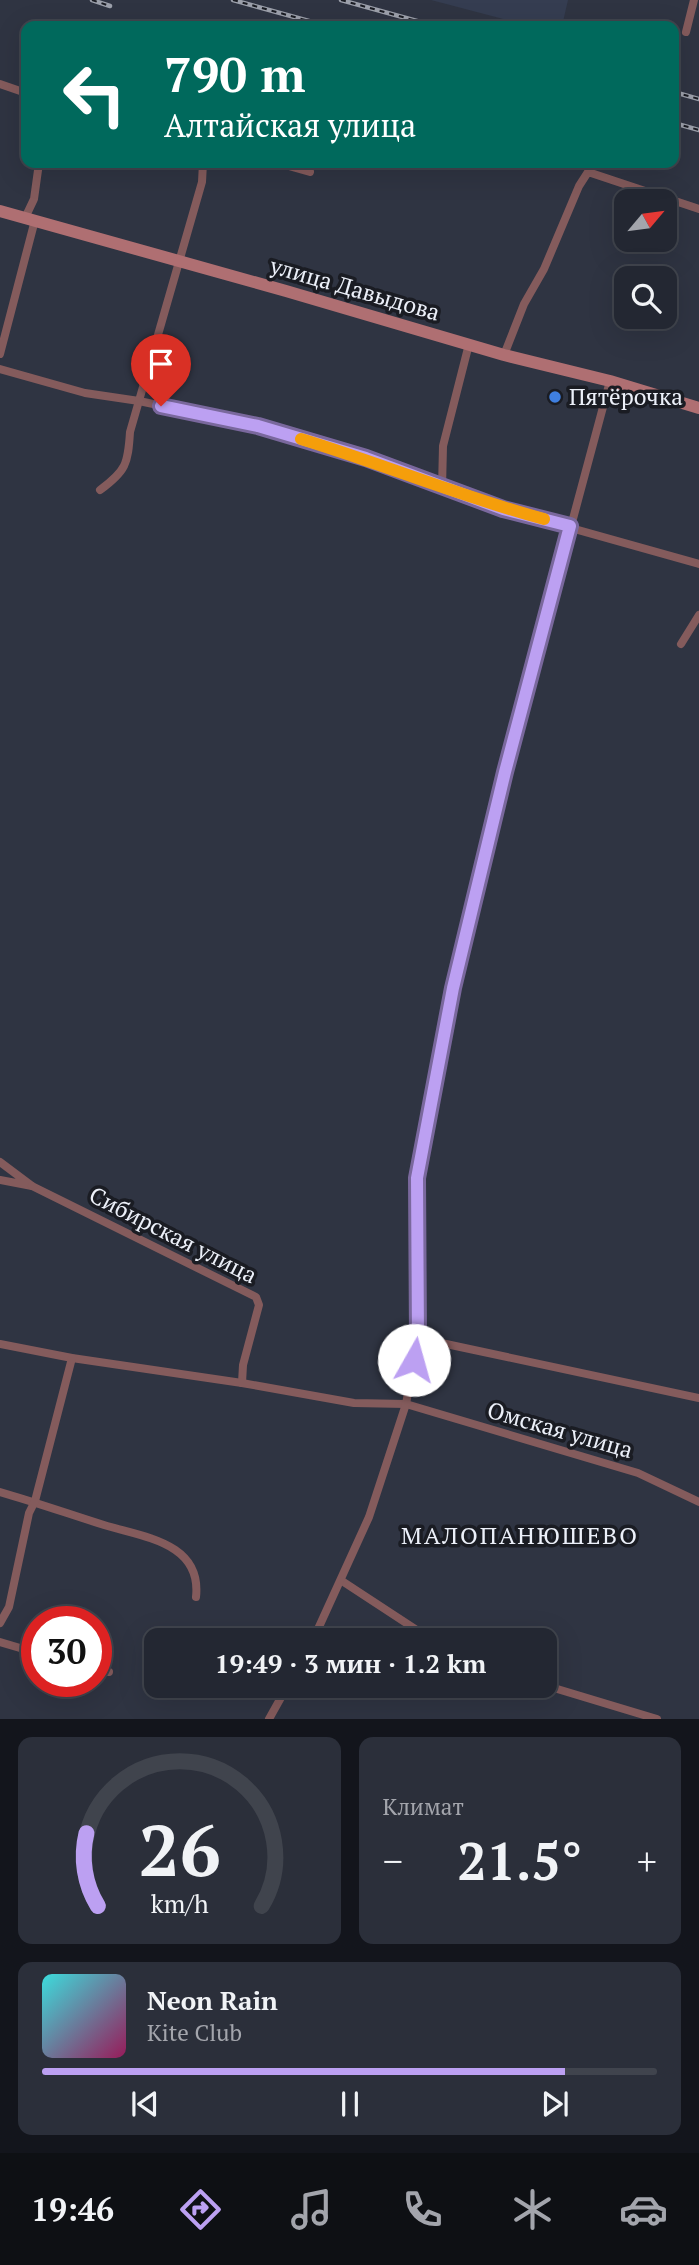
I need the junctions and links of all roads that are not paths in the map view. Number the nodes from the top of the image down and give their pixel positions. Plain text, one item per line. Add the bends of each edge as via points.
1 (694, 0) edge
2 (686, 32) dead end
3 (0, 84) edge
4 (21, 91) edge
5 (37, 168) edge
6 (203, 168) edge
7 (296, 168) edge
8 (310, 172) dead end
9 (699, 209) edge
10 (0, 211) edge
11 (30, 219) junction
12 (179, 261) junction
13 (469, 344) junction
14 (0, 354) edge
15 (504, 355) junction
16 (0, 369) edge
17 (610, 381) junction
18 (139, 401) junction
19 (699, 408) edge
20 (442, 488) junction
21 (100, 490) dead end
22 (570, 526) junction
23 (699, 564) edge
24 (699, 615) edge
25 (681, 644) dead end
26 (0, 1162) edge
27 (0, 1180) edge
28 (33, 1186) junction
29 (418, 1338) junction
30 (0, 1344) edge
31 (72, 1358) junction
32 (242, 1383) junction
33 (699, 1398) edge
34 (406, 1404) junction
35 (0, 1492) edge
36 (35, 1501) junction
37 (699, 1503) edge
38 (342, 1581) junction
39 (196, 1597) dead end
40 (0, 1623) edge
41 (319, 1628) edge
42 (414, 1628) edge
43 (0, 1642) edge
44 (21, 1648) edge
45 (557, 1689) edge
46 (281, 1698) edge
47 (269, 1719) edge
48 (657, 1719) edge

1 - 2 street
3 - 4 street
5 - 11 street
6 - 12 street
7 - 8 street
9 - 15 street via 588,172
10 - 11 main road, улица Давыдова
11 - 12 main road, улица Давыдова
11 - 14 street
12 - 13 main road, улица Давыдова
12 - 18 street
13 - 15 main road, улица Давыдова
13 - 20 street via 443,446
15 - 17 main road, улица Давыдова
16 - 18 street via 85,393
17 - 19 main road, улица Давыдова
17 - 22 street
18 - 20 street via 258,426 366,458
18 - 21 street via 125,467
20 - 22 street
22 - 23 street
22 - 29 street via 450,1001 417,1178
24 - 25 street
26 - 28 street, Сибирская улица
27 - 28 street, Сибирская улица
28 - 32 street, Сибирская улица via 256,1297 259,1305
29 - 33 street
29 - 34 street
30 - 31 street
31 - 32 street
31 - 36 street
32 - 34 street via 354,1403
34 - 37 street, Омская улица via 638,1473
34 - 38 street via 369,1517
35 - 36 street
36 - 39 street via 158,1539 195,1572
36 - 40 street via 9,1607
38 - 41 street
38 - 42 street
43 - 44 street
45 - 48 street
46 - 47 street

